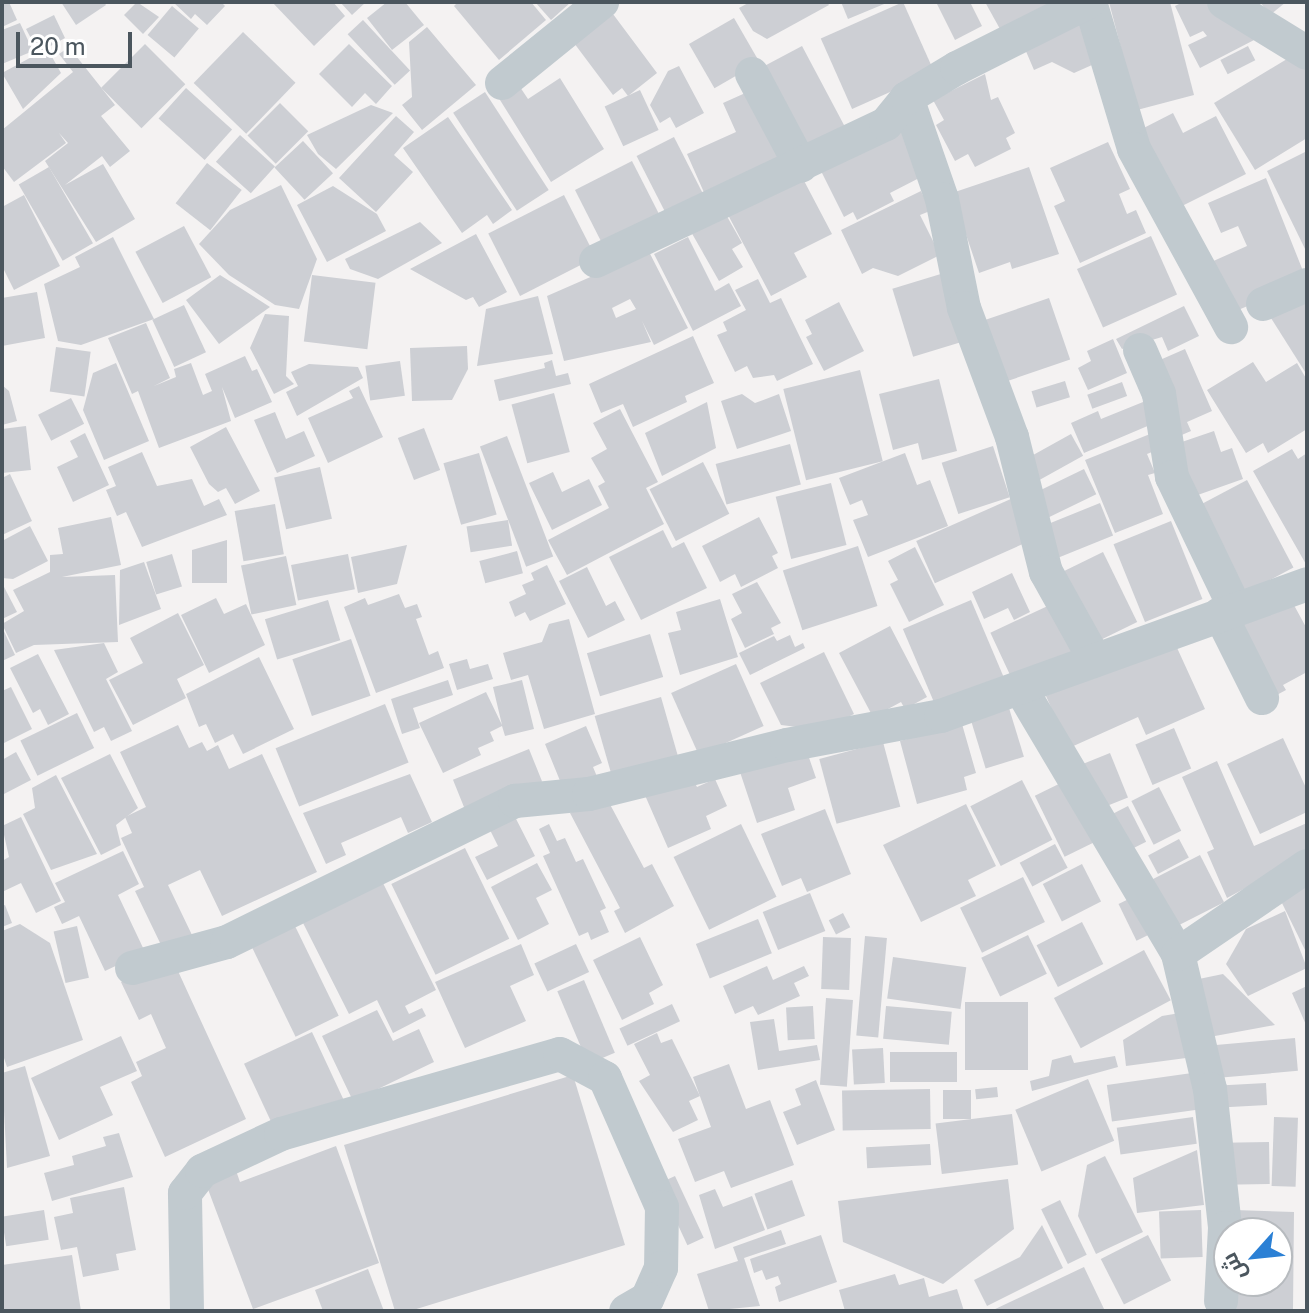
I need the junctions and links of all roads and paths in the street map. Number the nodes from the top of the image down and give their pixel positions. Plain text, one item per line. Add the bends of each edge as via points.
1 (602, 2) edge
2 (1089, 2) edge
3 (1224, 2) edge
4 (1307, 53) edge
5 (752, 74) dead end
6 (502, 83) dead end
7 (907, 98) junction
8 (801, 166) junction
9 (596, 261) dead end
10 (1307, 285) edge
11 (1263, 304) dead end
12 (1231, 327) dead end
13 (1140, 350) dead end
14 (1307, 584) edge
15 (1228, 611) junction
16 (1095, 660) junction
17 (1022, 691) junction
18 (1262, 698) dead end
19 (1307, 866) edge
20 (1178, 954) junction
21 (132, 968) dead end
22 (1221, 1301) dead end
23 (187, 1311) edge
24 (626, 1311) edge

1 - 6 street
2 - 7 street
2 - 12 street via 1134,149
3 - 4 street
5 - 8 street
7 - 8 street via 886,124
7 - 16 street via 942,199 964,308 1012,437 1046,572
8 - 9 street
10 - 11 street
13 - 15 street via 1159,394 1172,477
14 - 15 street
15 - 16 street
15 - 18 street
16 - 17 street
17 - 20 street
17 - 21 street via 903,726 787,745 627,787 515,801 227,942
19 - 20 street
20 - 22 street via 1210,1089 1225,1228
23 - 24 street via 185,1193 202,1171 281,1134 560,1054 605,1078 662,1207 661,1268 647,1299

